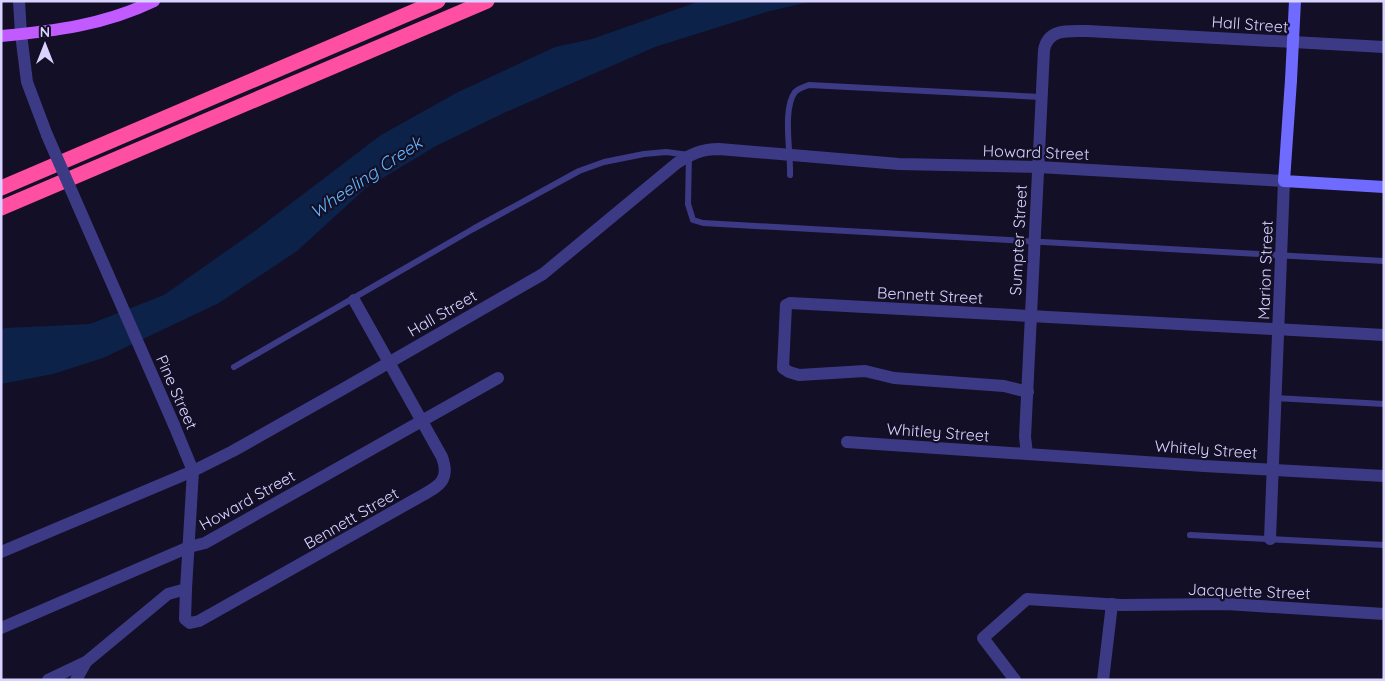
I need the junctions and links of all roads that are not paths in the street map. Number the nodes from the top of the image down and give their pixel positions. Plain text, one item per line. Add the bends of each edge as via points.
1 (19, 1) edge
2 (154, 1) edge
3 (438, 1) edge
4 (488, 1) edge
5 (1295, 1) edge
6 (1114, 32) joint
7 (21, 34) junction
8 (1, 36) edge
9 (1384, 47) edge
10 (1042, 96) junction
11 (791, 154) junction
12 (688, 155) junction
13 (1038, 168) junction
14 (790, 175) dead end
15 (1284, 181) junction
16 (1384, 187) edge
17 (1, 188) edge
18 (1, 208) edge
19 (1034, 242) junction
20 (1282, 254) junction
21 (1384, 261) edge
22 (354, 300) junction
23 (1031, 316) junction
24 (1279, 329) junction
25 (1384, 335) edge
26 (389, 362) junction
27 (234, 367) dead end
28 (498, 378) dead end
29 (1028, 392) junction
30 (1275, 398) junction
31 (1384, 404) edge
32 (422, 420) junction
33 (848, 442) dead end
34 (1027, 454) junction
35 (1272, 470) junction
36 (193, 471) junction
37 (1384, 476) edge
38 (1190, 535) dead end
39 (1270, 539) junction
40 (1384, 546) edge
41 (189, 547) junction
42 (1, 552) edge
43 (186, 589) junction
44 (238, 601) joint
45 (1112, 604) junction
46 (1384, 614) edge
47 (1, 628) edge
48 (86, 662) junction
49 (48, 680) edge
50 (76, 680) edge
51 (1015, 680) edge
52 (1103, 680) edge

1 - 7 street, Pine Street
2 - 7 main road via 100,23 68,30
3 - 17 highway
4 - 18 highway
5 - 15 main road, Marion Street, bridge
6 - 9 street, Hall Street
6 - 10 street, Sumpter Street via 1062,32 1050,36 1045,42
7 - 8 main road
7 - 36 street, Pine Street, bridge via 27,82 47,135
10 - 11 lane via 809,85 796,91 792,99 788,127
10 - 13 street, Sumpter Street
11 - 12 street, Howard Street via 709,149
11 - 13 street, Howard Street via 900,164
11 - 14 lane
12 - 19 lane via 688,204 693,220 703,223
12 - 22 lane via 644,154 599,163 579,171
12 - 26 street, Hall Street via 543,274
13 - 15 street, Howard Street
13 - 19 street, Sumpter Street
15 - 16 main road, Howard Street
15 - 20 street, Marion Street
19 - 20 lane
19 - 23 street, Sumpter Street
20 - 21 lane
20 - 24 street, Marion Street
22 - 26 street, Bennett Street
22 - 27 lane
23 - 24 street, Bennett Street
23 - 29 street, Sumpter Street
23 - 29 street, Bennett Street via 790,303 786,305 783,368 799,375 864,372 894,378 1004,386
24 - 25 street, Bennett Street
24 - 30 street, Marion Street
26 - 32 street, Bennett Street
26 - 36 street, Hall Street
28 - 32 street, Howard Street
29 - 34 street, Sumpter Street
30 - 31 lane
30 - 35 street, Marion Street
32 - 41 street, Howard Street via 205,543
32 - 44 street, Bennett Street via 445,466 445,478 441,484
33 - 34 street, Whitley Street
34 - 35 street, Whitely Street
35 - 37 street, Whitely Street
35 - 39 street, Marion Street
36 - 41 street, Pine Street
36 - 42 street, Hall Street
38 - 39 lane
39 - 40 lane
41 - 43 street, Pine Street
41 - 47 street, Howard Street
43 - 44 street, Pine Street via 185,619 190,623
43 - 48 street via 168,594
45 - 46 street, Jacquette Street via 1227,604
45 - 51 street, Jacquette Street via 1027,599 983,638
45 - 52 street
48 - 49 street
48 - 50 street

